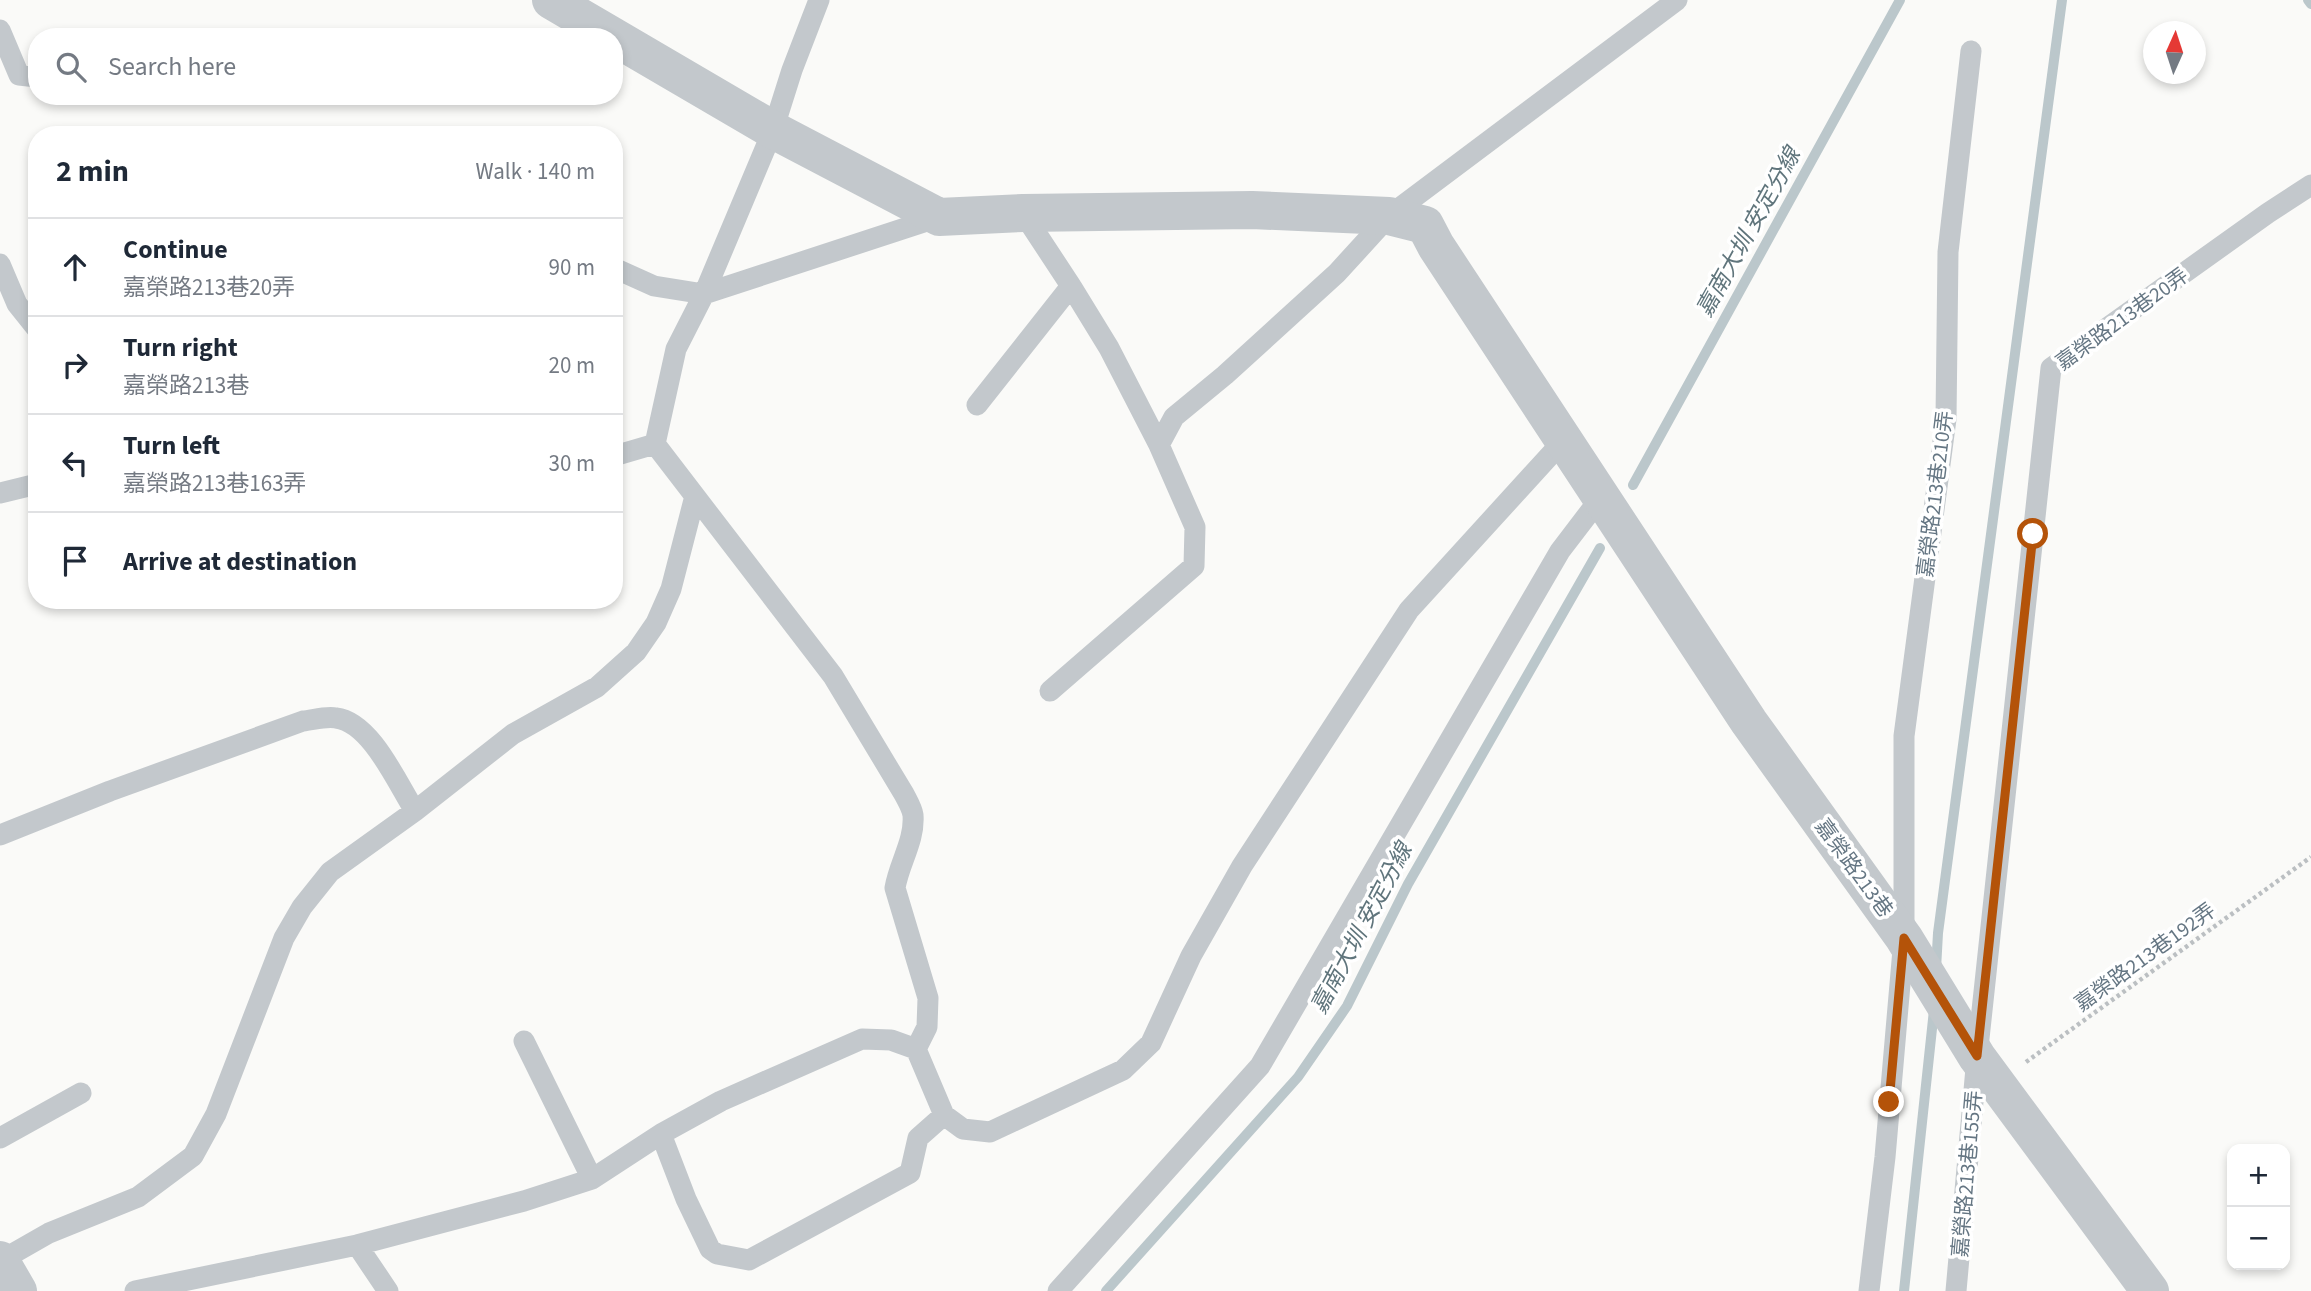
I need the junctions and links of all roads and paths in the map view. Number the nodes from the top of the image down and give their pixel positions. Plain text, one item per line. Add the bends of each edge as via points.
1 (551, 0) edge
2 (819, 0) edge
3 (1677, 0) edge
4 (599, 28) edge
5 (0, 30) edge
6 (623, 42) edge
7 (1971, 51) dead end
8 (28, 76) edge
9 (773, 130) junction
10 (2311, 185) edge
11 (1023, 213) junction
12 (1389, 216) junction
13 (939, 217) junction
14 (0, 264) edge
15 (623, 272) edge
16 (1071, 286) junction
17 (704, 294) junction
18 (28, 318) edge
19 (977, 405) dead end
20 (1564, 440) junction
21 (655, 444) junction
22 (1159, 445) junction
23 (623, 454) edge
24 (28, 486) edge
25 (0, 493) edge
26 (695, 496) junction
27 (1602, 496) junction
28 (1050, 691) dead end
29 (415, 811) junction
30 (0, 835) edge
31 (2311, 857) edge
32 (1904, 938) junction
33 (524, 1041) dead end
34 (916, 1049) junction
35 (1987, 1070) junction
36 (81, 1093) dead end
37 (944, 1115) junction
38 (662, 1134) junction
39 (0, 1138) edge
40 (592, 1178) junction
41 (357, 1245) junction
42 (0, 1261) edge
43 (18, 1291) edge
44 (135, 1291) edge
45 (388, 1291) edge
46 (1058, 1291) edge
47 (1869, 1291) edge
48 (1956, 1291) edge
49 (2150, 1291) edge

1 - 4 street
2 - 9 lane
3 - 12 lane
5 - 8 lane via 19,75
6 - 9 street
7 - 32 lane, 嘉榮路213巷210弄 via 1948,252 1945,419 1904,736
9 - 13 street
9 - 17 lane
10 - 35 lane, 嘉榮路213巷20弄 via 2051,369
11 - 12 street, 嘉榮路213巷 via 1252,210
11 - 13 street, 嘉榮路213巷
11 - 16 lane
12 - 20 street, 嘉榮路213巷 via 1425,225
12 - 22 lane via 1337,273 1174,417
13 - 17 lane
14 - 18 lane
15 - 17 lane via 654,286
16 - 19 lane
16 - 22 lane
17 - 21 lane via 676,349
20 - 27 street, 嘉榮路213巷
20 - 37 lane via 1409,610 1242,866 1191,956 1151,1043 1123,1069 990,1132 963,1129
21 - 23 lane
21 - 26 lane
22 - 28 lane via 1195,527 1194,566
24 - 25 lane
26 - 29 lane via 671,589 636,652 597,687 513,734
26 - 34 lane via 833,676 913,814 910,844 895,888 928,998 927,1027
27 - 32 street, 嘉榮路213巷 via 1749,722
27 - 46 lane via 1560,551 1260,1066
29 - 30 lane via 366,733 335,718 303,721
29 - 42 lane via 330,872 302,906 284,938 216,1114 193,1156 138,1197 49,1233
31 - 35 path, 嘉榮路213巷192弄
32 - 35 street, 嘉榮路213巷
32 - 47 lane, 嘉榮路213巷210弄
33 - 40 lane
34 - 37 lane
34 - 38 lane via 891,1040 862,1039 721,1101
35 - 48 lane, 嘉榮路213巷155弄
35 - 49 street, 嘉榮路213巷
36 - 39 lane
37 - 38 lane via 918,1138 910,1173 749,1260 710,1249
38 - 40 lane
40 - 41 lane
41 - 44 lane
41 - 45 lane
42 - 43 street

